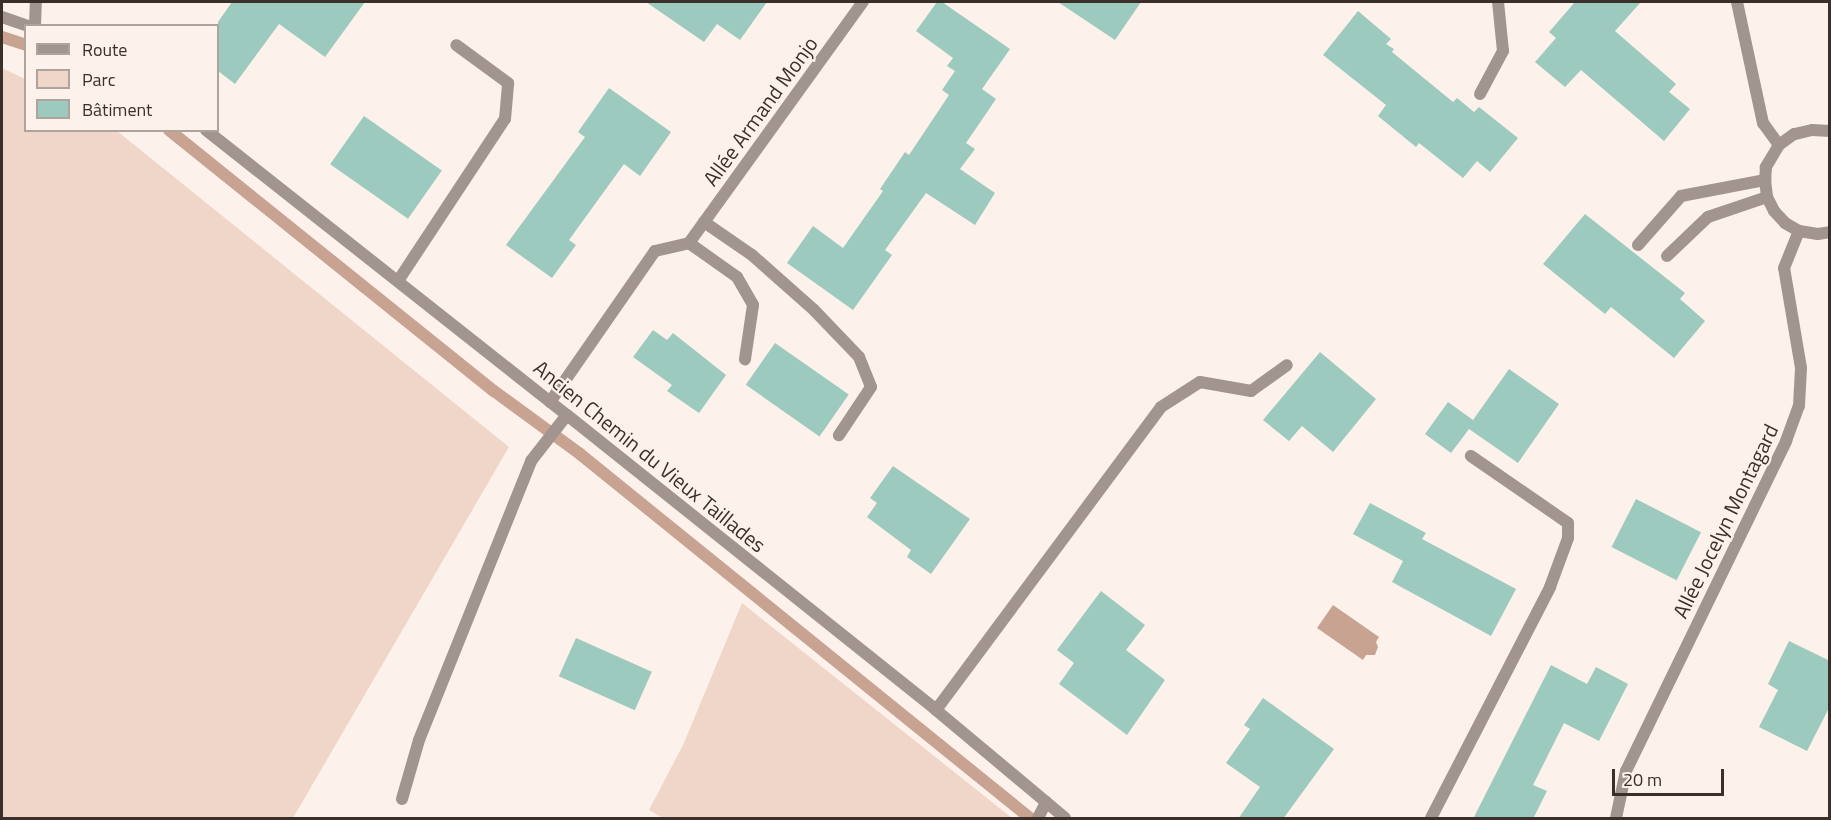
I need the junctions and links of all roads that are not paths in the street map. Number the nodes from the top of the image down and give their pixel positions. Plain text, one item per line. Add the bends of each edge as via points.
1 (36, 2) edge
2 (863, 2) edge
3 (1498, 2) edge
4 (1737, 2) edge
5 (2, 16) edge
6 (24, 24) edge
7 (35, 24) edge
8 (456, 45) dead end
9 (1480, 94) dead end
10 (1830, 131) edge
11 (209, 132) edge
12 (1779, 145) junction
13 (1765, 180) junction
14 (1767, 196) junction
15 (704, 222) junction
16 (1799, 231) junction
17 (1830, 232) edge
18 (689, 243) junction
19 (1638, 245) dead end
20 (1667, 256) dead end
21 (398, 281) junction
22 (745, 358) dead end
23 (1287, 365) dead end
24 (550, 402) junction
25 (567, 415) junction
26 (839, 435) dead end
27 (1471, 456) dead end
28 (936, 710) junction
29 (402, 799) dead end
30 (1046, 802) junction
31 (1038, 819) edge
32 (1065, 819) edge
33 (1431, 819) edge
34 (1616, 819) edge

1 - 7 street
2 - 15 street, Allée Armand Monjo
3 - 9 street via 1503,51
4 - 12 street via 1763,123
5 - 6 street
8 - 21 street via 508,83 506,119
10 - 12 street via 1794,134
11 - 21 street, Ancien Chemin du Vieux Taillades
12 - 13 street via 1766,167
13 - 14 street
13 - 19 street via 1681,196
14 - 16 street via 1774,211
14 - 20 street via 1708,217
15 - 18 street, Allée Armand Monjo
15 - 26 street via 752,255 859,357 871,387
16 - 17 street
16 - 34 street, Allée Jocelyn Montagard via 1784,267 1801,368 1799,406 1786,441 1626,771
18 - 22 street via 737,277 753,305
18 - 24 street via 656,251
21 - 24 street, Ancien Chemin du Vieux Taillades
23 - 28 street via 1251,391 1200,382 1161,407
24 - 25 street, Ancien Chemin du Vieux Taillades
25 - 28 street, Ancien Chemin du Vieux Taillades
25 - 29 street via 531,461 419,740
27 - 33 street via 1568,523 1568,538 1550,587
28 - 30 street, Ancien Chemin du Vieux Taillades
30 - 31 street
30 - 32 street, Ancien Chemin du Vieux Taillades

